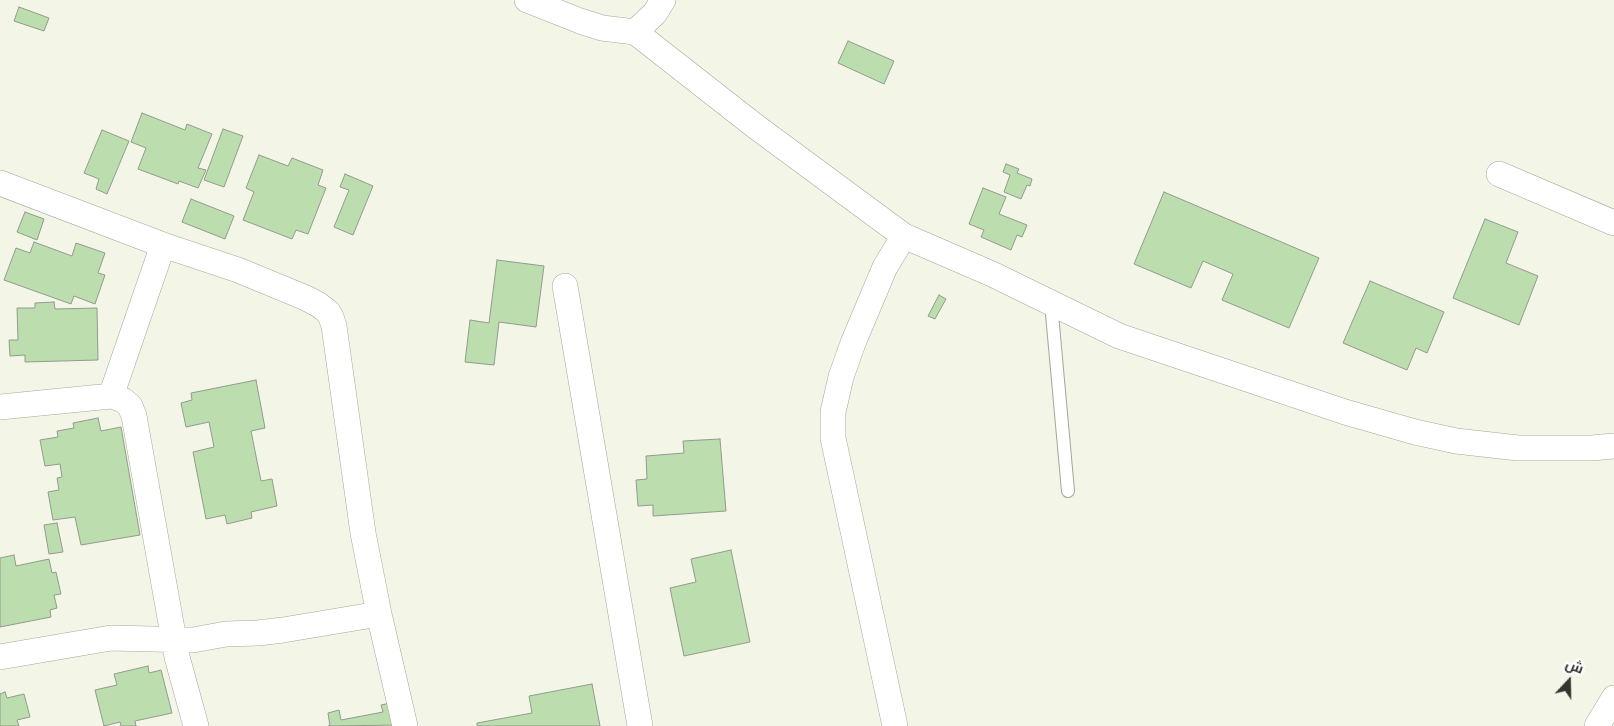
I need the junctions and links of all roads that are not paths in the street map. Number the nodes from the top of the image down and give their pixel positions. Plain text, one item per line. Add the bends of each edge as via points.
1 (527, 0) edge
2 (663, 0) edge
3 (635, 32) junction
4 (1499, 174) dead end
5 (0, 183) edge
6 (1614, 223) edge
7 (904, 236) junction
8 (163, 245) junction
9 (565, 286) dead end
10 (1051, 303) junction
11 (111, 396) junction
12 (0, 407) edge
13 (1614, 446) edge
14 (1068, 491) dead end
15 (379, 614) junction
16 (174, 640) junction
17 (0, 657) edge
18 (1614, 698) edge
19 (1594, 725) edge
20 (196, 726) edge
21 (405, 726) edge
22 (640, 726) edge
23 (895, 726) edge

1 - 3 street via 602,28
2 - 3 street via 655,13
3 - 7 street
4 - 6 street
5 - 8 street
7 - 10 street
7 - 23 street via 885,267 853,343 833,412 833,438
8 - 11 street
8 - 15 street via 238,270 306,298 331,317 363,533
9 - 22 street
10 - 13 street via 1119,336 1345,412 1415,432 1456,441 1518,448
10 - 14 lane
11 - 12 street
11 - 16 street via 130,406 134,416
15 - 16 street via 258,633
15 - 21 street
16 - 17 street via 111,638
16 - 20 street
18 - 19 street

